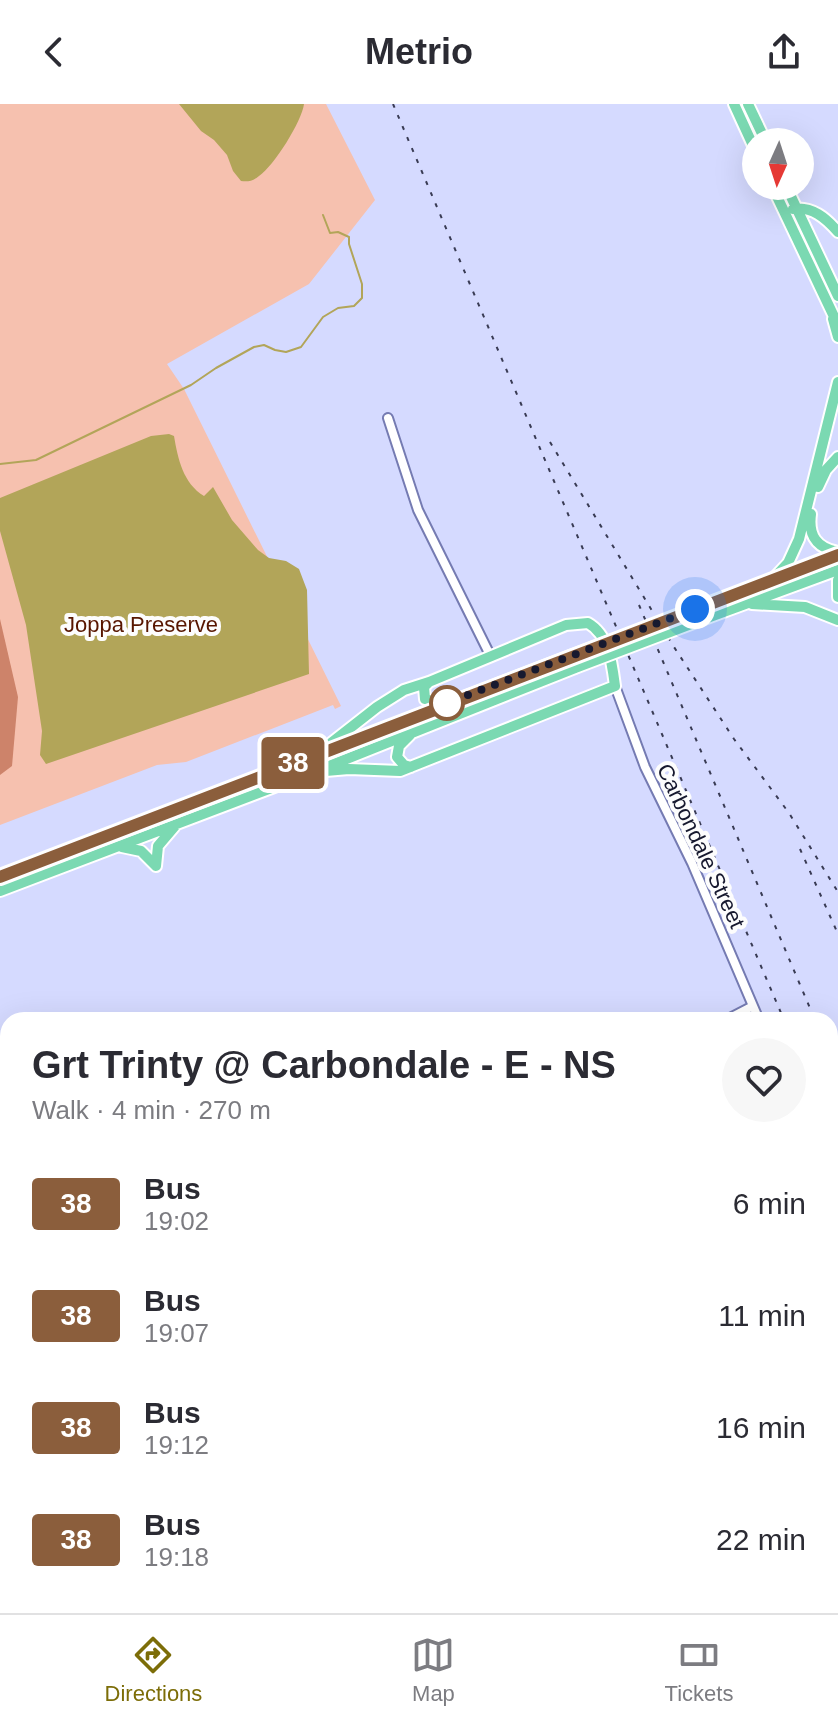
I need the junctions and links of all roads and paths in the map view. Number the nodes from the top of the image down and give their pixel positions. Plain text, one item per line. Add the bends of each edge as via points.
1 (734, 104) edge
2 (748, 104) edge
3 (745, 128) edge
4 (759, 128) edge
5 (778, 200) edge
6 (793, 200) edge
7 (796, 207) junction
8 (784, 213) junction
9 (838, 232) edge
10 (838, 296) edge
11 (831, 310) junction
12 (838, 325) edge
13 (838, 337) edge
14 (838, 382) edge
15 (388, 418) dead end
16 (838, 457) edge
17 (838, 554) edge
18 (838, 570) edge
19 (773, 579) junction
20 (838, 580) edge
21 (838, 597) edge
22 (746, 604) junction
23 (838, 620) edge
24 (490, 655) junction
25 (429, 682) junction
26 (615, 686) junction
27 (444, 704) junction
28 (415, 731) junction
29 (317, 754) junction
30 (411, 767) junction
31 (314, 772) junction
32 (187, 805) junction
33 (176, 825) junction
34 (147, 836) junction
35 (116, 847) junction
36 (0, 877) edge
37 (0, 891) edge
38 (753, 1006) junction
39 (741, 1012) edge
40 (756, 1012) edge

1 - 3 main road
2 - 4 main road
5 - 8 main road
6 - 7 main road
7 - 8 main road
7 - 9 main road via 810,209
7 - 10 main road
8 - 11 main road
11 - 12 main road
11 - 13 main road
14 - 19 main road via 799,539
15 - 24 street via 418,510
16 - 17 main road via 821,478 809,524 817,544
17 - 19 main road
18 - 22 main road
19 - 27 main road, bridge
20 - 21 main road
22 - 23 main road via 805,607
22 - 28 main road, bridge
24 - 25 main road
24 - 26 main road via 566,625 588,623 604,637
25 - 27 main road via 425,699
25 - 29 main road via 389,698
26 - 30 main road
26 - 38 street, Carbondale Street via 645,767
27 - 29 main road
28 - 30 main road via 397,752 399,762
28 - 31 main road
29 - 32 main road
30 - 31 main road via 392,772
31 - 33 main road
32 - 34 main road via 152,826
32 - 36 main road
33 - 34 main road
33 - 35 main road via 158,846 156,866 141,851
34 - 35 main road
35 - 37 main road
38 - 39 street
38 - 40 street, Carbondale Street

